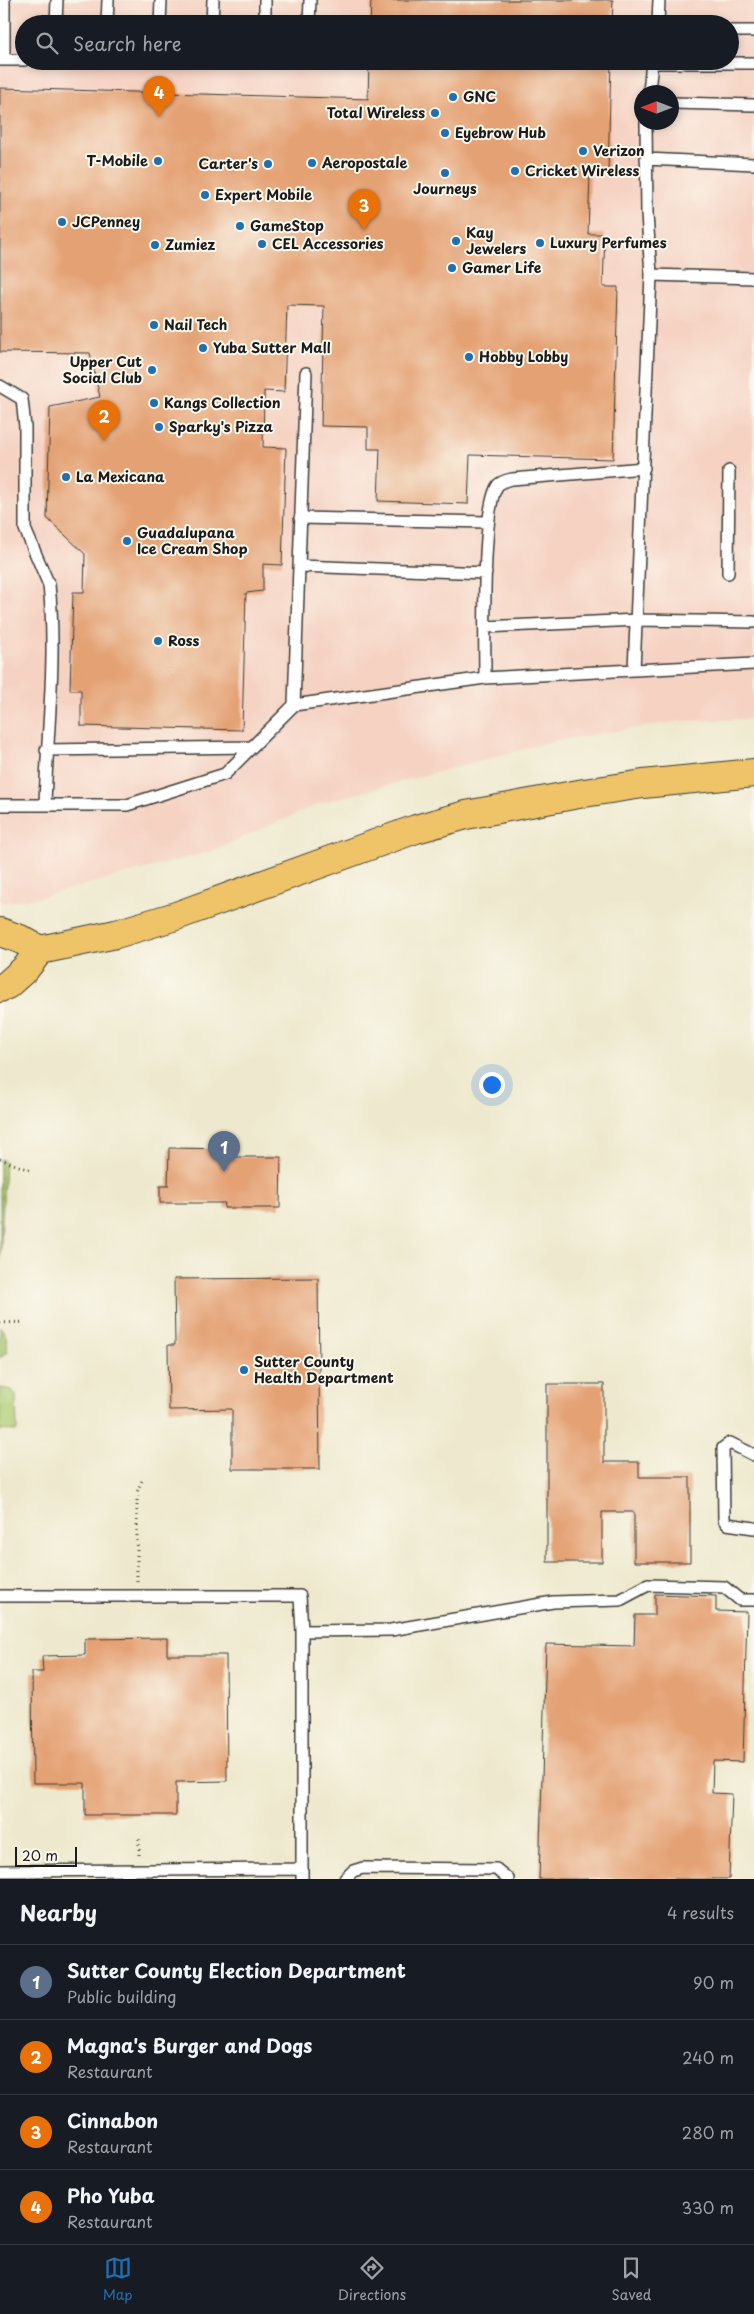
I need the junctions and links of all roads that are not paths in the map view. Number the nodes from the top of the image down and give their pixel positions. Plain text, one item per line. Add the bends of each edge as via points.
1 (4, 0) edge
2 (56, 0) edge
3 (108, 0) edge
4 (161, 0) edge
5 (213, 0) edge
6 (265, 0) edge
7 (310, 0) edge
8 (659, 0) edge
9 (56, 15) edge
10 (107, 15) edge
11 (160, 15) edge
12 (212, 15) edge
13 (264, 15) edge
14 (309, 15) edge
15 (658, 15) edge
16 (739, 31) edge
17 (754, 31) edge
18 (2, 60) edge
19 (15, 60) edge
20 (739, 63) edge
21 (754, 63) edge
22 (651, 70) edge
23 (650, 85) edge
24 (679, 103) edge
25 (754, 105) edge
26 (646, 130) edge
27 (646, 159) junction
28 (754, 164) edge
29 (651, 275) junction
30 (754, 278) edge
31 (306, 373) dead end
32 (0, 386) edge
33 (644, 468) junction
34 (729, 470) dead end
35 (300, 518) junction
36 (487, 522) junction
37 (299, 566) junction
38 (486, 573) junction
39 (728, 573) dead end
40 (637, 620) junction
41 (754, 622) edge
42 (486, 627) junction
43 (754, 664) edge
44 (634, 670) junction
45 (485, 678) junction
46 (294, 705) junction
47 (251, 747) junction
48 (46, 750) junction
49 (754, 773) edge
50 (0, 805) edge
51 (45, 805) junction
52 (0, 932) edge
53 (40, 950) junction
54 (0, 988) edge
55 (754, 1455) edge
56 (754, 1528) edge
57 (0, 1596) edge
58 (754, 1600) edge
59 (302, 1631) junction
60 (0, 1870) edge
61 (302, 1874) edge
62 (345, 1879) edge
63 (508, 1879) edge

1 - 18 lane
2 - 9 lane
3 - 10 lane
4 - 11 lane
5 - 12 lane
6 - 13 lane
7 - 14 lane
8 - 15 lane
16 - 17 lane
18 - 19 lane
20 - 21 lane
22 - 23 lane
24 - 25 lane
26 - 27 lane
27 - 28 lane
27 - 29 lane
29 - 30 lane
29 - 33 lane
31 - 35 lane
32 - 48 lane via 22,399 25,529 49,585 53,633
33 - 36 lane via 505,480 498,486
33 - 40 lane
34 - 39 lane
35 - 36 lane
35 - 37 lane
36 - 38 lane
37 - 38 lane
37 - 46 lane
38 - 42 lane
40 - 41 lane
40 - 42 lane
40 - 44 lane
42 - 45 lane
43 - 44 lane
44 - 45 lane
45 - 46 lane
46 - 47 lane
47 - 48 lane
47 - 51 lane via 225,774 127,805
48 - 51 lane
49 - 53 highway via 643,784 466,815 416,829 176,916 116,934
50 - 51 lane
52 - 53 highway
53 - 54 highway via 26,968
55 - 56 lane via 730,1443 723,1448 724,1520 727,1524
57 - 59 lane via 300,1596
58 - 59 lane via 740,1600 724,1587 648,1585 620,1600 553,1602 391,1630
59 - 61 lane
60 - 61 lane
62 - 63 lane via 353,1871 372,1868 496,1869

